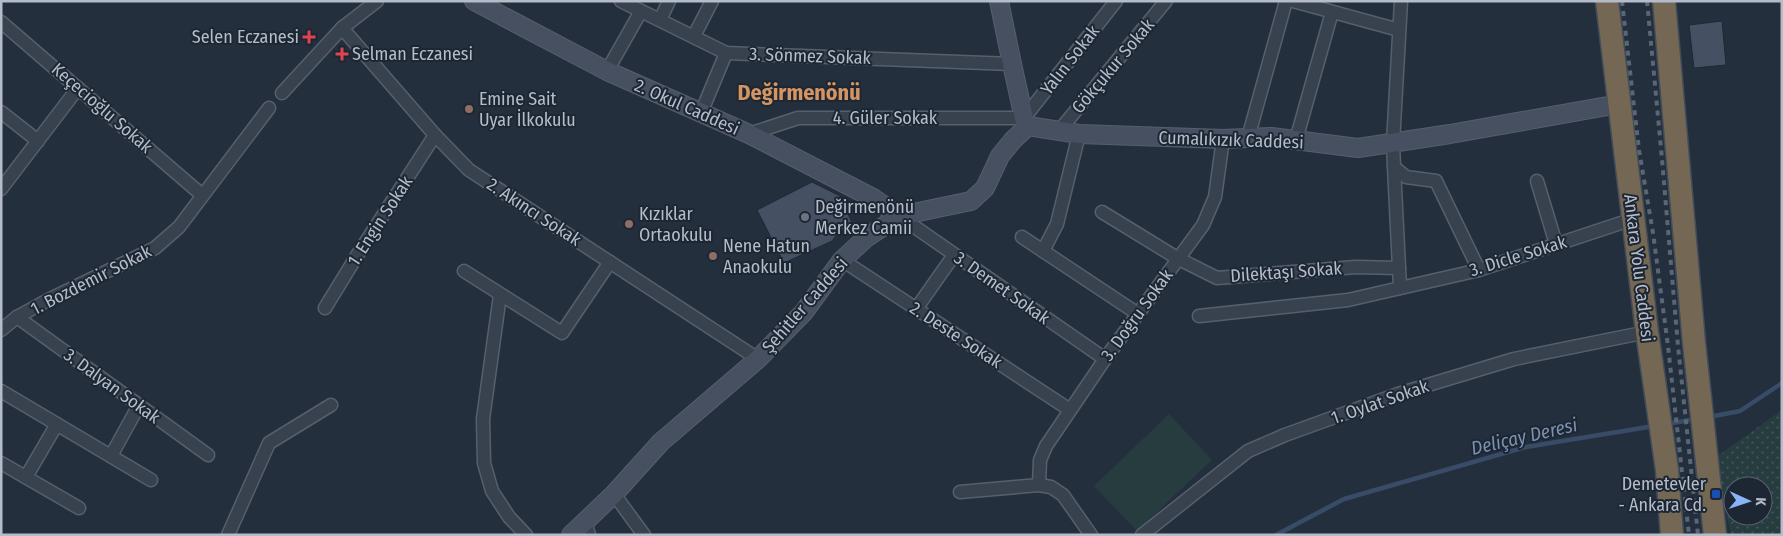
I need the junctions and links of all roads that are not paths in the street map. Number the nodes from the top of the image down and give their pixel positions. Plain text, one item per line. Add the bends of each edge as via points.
1 (377, 1) edge
2 (474, 1) edge
3 (621, 1) edge
4 (669, 1) edge
5 (712, 1) edge
6 (1116, 1) edge
7 (1166, 1) edge
8 (1286, 1) edge
9 (1294, 1) edge
10 (1401, 1) edge
11 (1607, 1) edge
12 (1664, 1) edge
13 (1003, 4) edge
14 (641, 12) junction
15 (1332, 12) junction
16 (660, 20) junction
17 (1, 22) edge
18 (342, 28) junction
19 (1399, 30) junction
20 (694, 36) junction
21 (726, 53) junction
22 (1012, 64) junction
23 (607, 72) junction
24 (78, 88) junction
25 (282, 93) dead end
26 (1619, 104) junction
27 (269, 108) dead end
28 (1, 112) edge
29 (701, 113) junction
30 (1026, 122) junction
31 (1059, 131) junction
32 (749, 134) junction
33 (1079, 134) junction
34 (436, 135) junction
35 (1248, 138) junction
36 (1223, 140) junction
37 (1296, 140) junction
38 (38, 141) junction
39 (1393, 143) junction
40 (1394, 167) junction
41 (1537, 181) dead end
42 (1, 189) edge
43 (202, 194) junction
44 (1102, 212) dead end
45 (899, 216) junction
46 (1633, 220) junction
47 (1022, 238) dead end
48 (1556, 244) junction
49 (1043, 251) junction
50 (954, 255) junction
51 (1178, 258) junction
52 (842, 260) junction
53 (610, 262) junction
54 (1399, 268) junction
55 (1479, 270) junction
56 (464, 271) dead end
57 (1400, 288) junction
58 (500, 294) junction
59 (325, 308) dead end
60 (916, 309) junction
61 (1138, 314) junction
62 (1199, 316) dead end
63 (17, 317) junction
64 (1, 330) edge
65 (1647, 332) junction
66 (758, 359) junction
67 (1105, 359) junction
68 (1, 391) edge
69 (331, 404) dead end
70 (139, 406) junction
71 (1070, 410) junction
72 (57, 424) junction
73 (111, 456) junction
74 (208, 456) dead end
75 (1, 463) edge
76 (1667, 476) junction
77 (26, 477) junction
78 (150, 480) dead end
79 (1039, 485) junction
80 (960, 492) dead end
81 (614, 494) junction
82 (79, 508) dead end
83 (587, 529) edge
84 (228, 535) edge
85 (526, 535) edge
86 (571, 535) edge
87 (644, 535) edge
88 (1091, 535) edge
89 (1142, 535) edge
90 (1660, 535) edge
91 (1672, 535) edge
92 (1715, 535) edge

1 - 18 street
2 - 23 street, 2. Okul Caddesi
3 - 14 street, 3. Sönmez Sokak
4 - 16 street
5 - 20 street
6 - 30 street, Yalın Sokak
7 - 31 street, Gökçukur Sokak
8 - 35 street
9 - 15 street
10 - 19 street
11 - 26 highway, Ankara Yolu Caddesi
12 - 92 highway via 1694,343
13 - 22 street
14 - 16 street, 3. Sönmez Sokak
14 - 23 street
15 - 19 street
15 - 37 street
16 - 20 street, 3. Sönmez Sokak
17 - 24 street, Keçecioğlu Sokak
18 - 25 street
18 - 34 street, 2. Akıncı Sokak
19 - 39 street
20 - 21 street, 3. Sönmez Sokak
21 - 22 street, 3. Sönmez Sokak
21 - 29 street
22 - 30 street
23 - 29 street, 2. Okul Caddesi
24 - 38 street
24 - 43 street, Keçecioğlu Sokak
26 - 39 street, Cumalıkızık Caddesi
26 - 46 highway, Ankara Yolu Caddesi
27 - 43 street, 1. Bozdemir Sokak
28 - 38 street
29 - 32 street, 2. Okul Caddesi
30 - 31 street, Cumalıkızık Caddesi
30 - 32 street, 4. Güler Sokak via 798,118
30 - 45 street, Şehitler Caddesi via 1004,151 985,188 971,201
31 - 33 street, Cumalıkızık Caddesi
32 - 45 street, 2. Okul Caddesi via 873,198
33 - 36 street, Cumalıkızık Caddesi
33 - 49 street via 1057,224
34 - 53 street, 2. Akıncı Sokak via 469,170
34 - 59 street, 1. Engin Sokak
35 - 36 street, Cumalıkızık Caddesi
35 - 37 street, Cumalıkızık Caddesi
36 - 51 street, 3. Doğru Sokak via 1214,198 1203,225
37 - 39 street, Cumalıkızık Caddesi via 1358,148
38 - 42 street
39 - 40 street
40 - 54 street
40 - 55 street via 1406,177 1436,181
41 - 48 street
43 - 63 street, 1. Bozdemir Sokak via 179,227 156,248
44 - 51 street, Dilektaşı Sokak
45 - 50 street, 3. Demet Sokak
45 - 52 street, Şehitler Caddesi via 866,238
46 - 48 street, 3. Dicle Sokak
46 - 65 highway, Ankara Yolu Caddesi
47 - 49 street
48 - 55 street, 3. Dicle Sokak
49 - 61 street
50 - 60 street
50 - 67 street, 3. Demet Sokak
51 - 54 street, Dilektaşı Sokak via 1217,278 1356,267
51 - 61 street, 3. Doğru Sokak
52 - 60 street, 2. Deste Sokak
52 - 66 street, Şehitler Caddesi via 804,312
53 - 58 street via 562,333
53 - 66 street, 2. Akıncı Sokak
54 - 57 street
55 - 57 street, 3. Dicle Sokak
56 - 58 street
57 - 62 street, 3. Dicle Sokak via 1348,300
58 - 85 street via 483,419 484,463 492,491
60 - 71 street, 2. Deste Sokak
61 - 67 street, 3. Doğru Sokak
63 - 64 street, 1. Bozdemir Sokak
63 - 70 street, 3. Dalyan Sokak
65 - 76 highway, Ankara Yolu Caddesi
65 - 89 street, 1. Oylat Sokak via 1514,358 1398,394 1284,435 1248,451
66 - 81 street, Şehitler Caddesi via 660,442
67 - 71 street, 3. Doğru Sokak
68 - 72 street
69 - 84 street via 269,443
70 - 73 street
70 - 74 street, 3. Dalyan Sokak
71 - 79 street, 3. Doğru Sokak via 1040,460
72 - 73 street
72 - 77 street
73 - 78 street
75 - 77 street
76 - 90 highway
76 - 91 highway, Ankara Yolu Caddesi
77 - 82 street
79 - 80 street
79 - 88 street via 1051,487 1063,496
81 - 83 street, Şehitler Caddesi
81 - 87 street
83 - 86 street, Şehitler Caddesi

